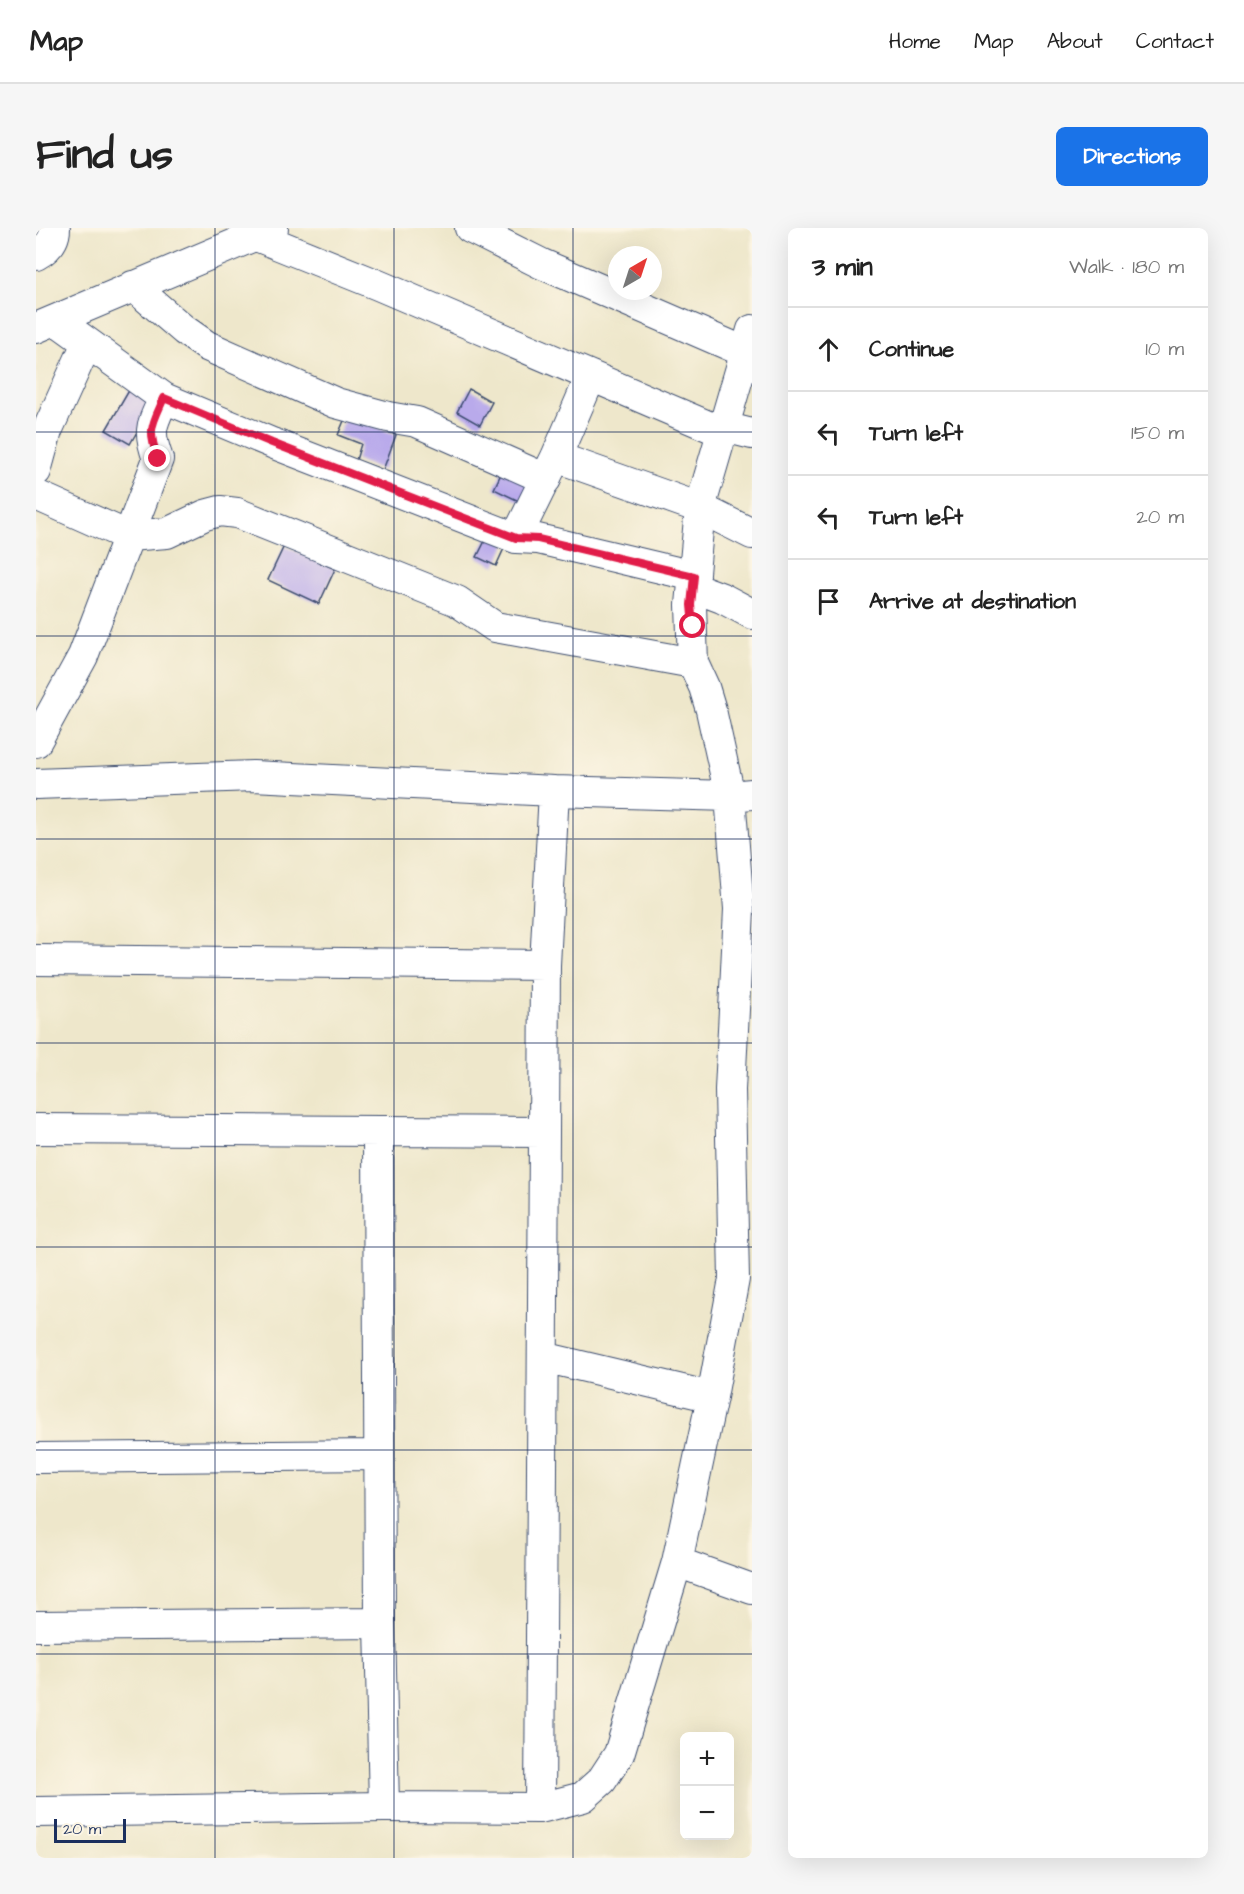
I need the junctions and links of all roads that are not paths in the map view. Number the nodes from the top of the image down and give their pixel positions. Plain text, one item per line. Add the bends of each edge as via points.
1 (55, 228) edge
2 (470, 228) edge
3 (263, 232) edge
4 (36, 255) edge
5 (133, 286) junction
6 (46, 324) edge
7 (87, 343) junction
8 (750, 346) edge
9 (591, 376) junction
10 (164, 398) junction
11 (722, 432) junction
12 (752, 434) edge
13 (551, 468) junction
14 (36, 471) edge
15 (36, 495) edge
16 (700, 508) junction
17 (752, 534) edge
18 (128, 536) junction
19 (516, 538) junction
20 (693, 582) junction
21 (752, 614) edge
22 (693, 663) junction
23 (36, 742) edge
24 (36, 784) edge
25 (554, 791) junction
26 (741, 795) edge
27 (746, 912) edge
28 (36, 960) edge
29 (545, 964) junction
30 (36, 1129) edge
31 (378, 1132) junction
32 (543, 1132) junction
33 (743, 1278) edge
34 (543, 1357) junction
35 (712, 1397) junction
36 (379, 1455) junction
37 (36, 1458) edge
38 (677, 1562) junction
39 (752, 1589) edge
40 (380, 1623) junction
41 (36, 1626) edge
42 (384, 1807) junction
43 (540, 1808) junction
44 (36, 1812) edge

1 - 4 street via 47,249
2 - 8 street via 542,264
3 - 5 street
3 - 9 street
5 - 6 street
5 - 13 street via 207,346 336,403 417,422
6 - 7 street
7 - 10 street
7 - 14 street via 47,431
8 - 11 street
9 - 11 street
9 - 13 street
10 - 18 street via 151,429 158,459
10 - 19 street
11 - 12 street
11 - 16 street
13 - 16 street
13 - 19 street
15 - 18 street
16 - 17 street
16 - 20 street
18 - 22 street via 167,533 220,511 237,513 457,601 495,627
18 - 23 street via 83,656
19 - 20 street via 538,539
20 - 21 street
20 - 22 street
22 - 26 street
24 - 25 street via 253,776
25 - 26 street
25 - 29 street
26 - 27 street
27 - 33 street via 730,1090
28 - 29 street
29 - 32 street
30 - 31 street
31 - 32 street
31 - 36 street
32 - 34 street
33 - 35 street
34 - 35 street
34 - 43 street
35 - 38 street
36 - 37 street
36 - 40 street
38 - 39 street
38 - 43 street via 619,1754 602,1780 583,1797
40 - 41 street
40 - 42 street
42 - 43 street
42 - 44 street

